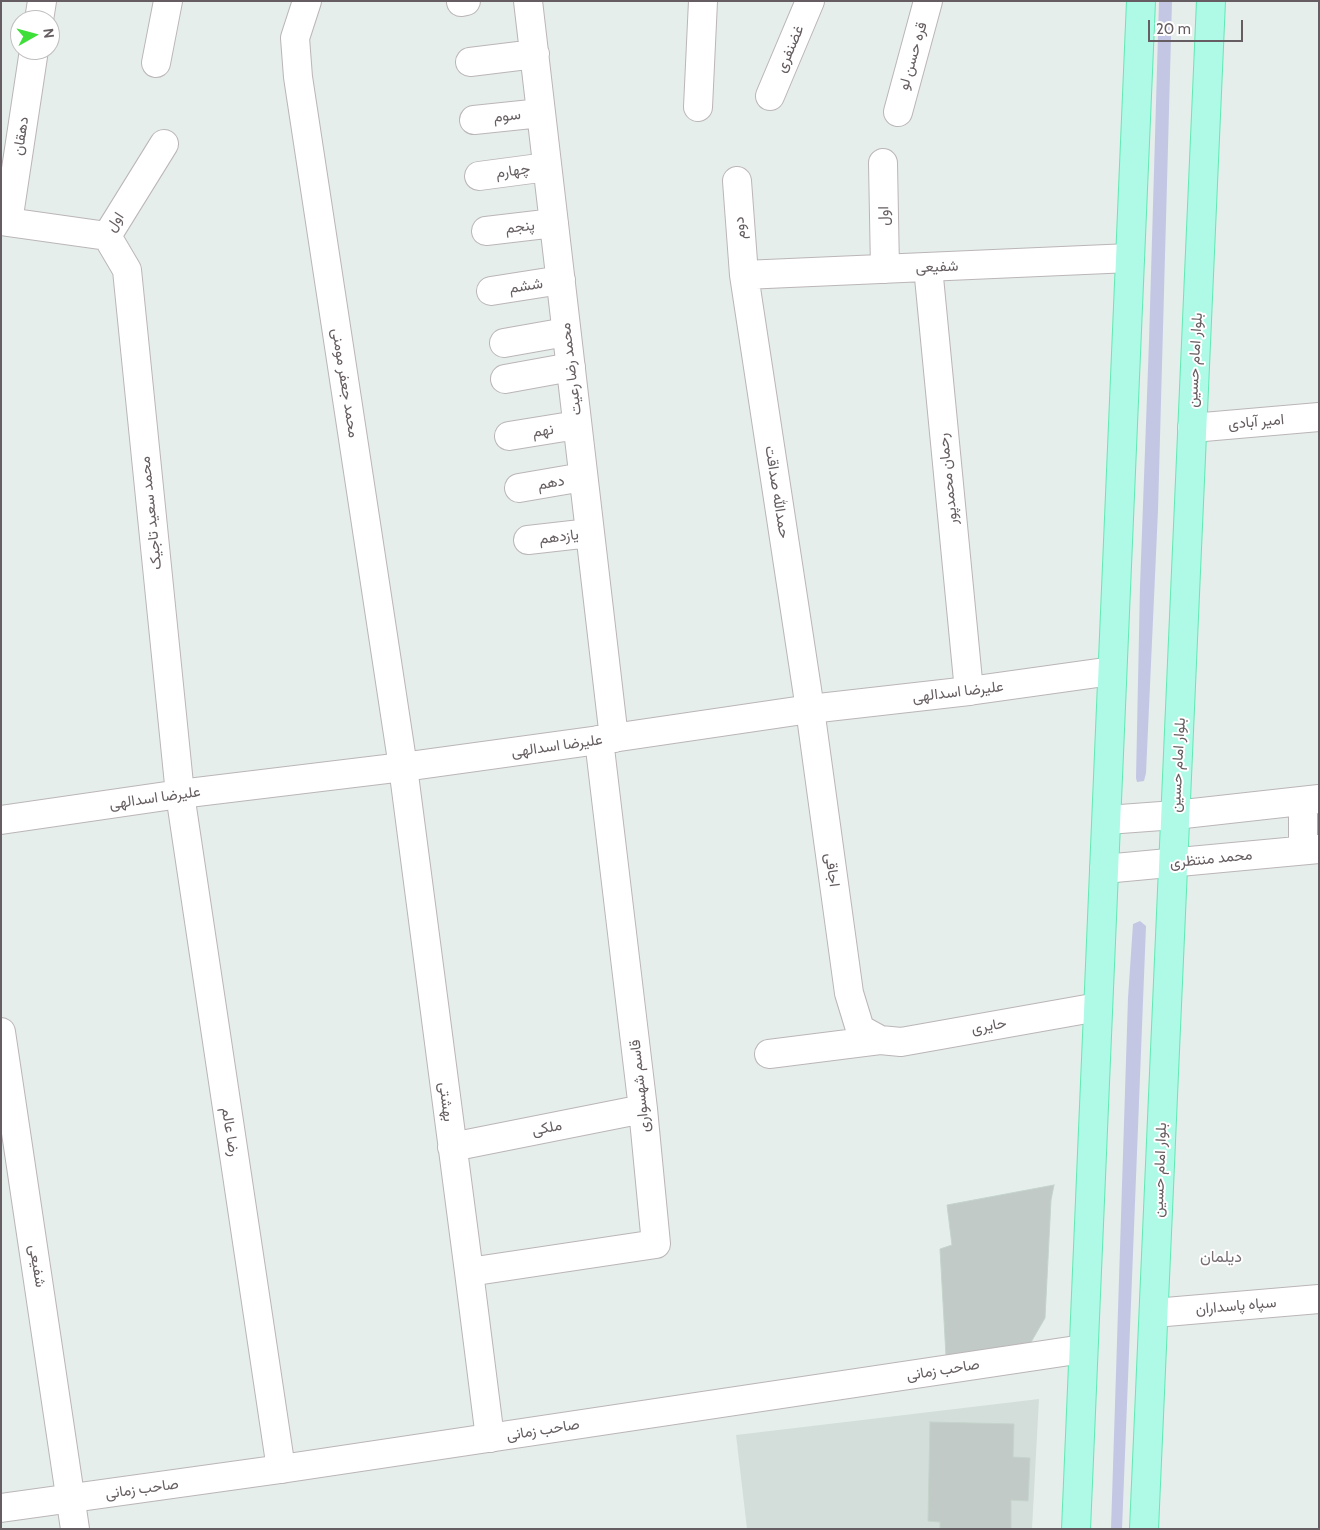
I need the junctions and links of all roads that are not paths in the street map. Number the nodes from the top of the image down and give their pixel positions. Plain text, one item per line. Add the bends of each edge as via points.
1 (168, 1) edge
2 (307, 1) edge
3 (528, 1) edge
4 (703, 1) edge
5 (810, 1) edge
6 (928, 1) edge
7 (1141, 1) edge
8 (1211, 1) edge
9 (534, 54) junction
10 (32, 60) edge
11 (470, 62) dead end
12 (156, 63) dead end
13 (770, 96) dead end
14 (698, 107) dead end
15 (541, 112) junction
16 (898, 112) dead end
17 (474, 120) dead end
18 (164, 144) dead end
19 (883, 163) dead end
20 (547, 167) junction
21 (479, 176) dead end
22 (737, 181) dead end
23 (4, 222) edge
24 (554, 223) junction
25 (486, 230) dead end
26 (108, 236) junction
27 (1130, 258) junction
28 (928, 267) junction
29 (885, 269) junction
30 (744, 275) junction
31 (561, 280) junction
32 (492, 291) dead end
33 (566, 332) junction
34 (504, 343) dead end
35 (571, 367) junction
36 (505, 379) dead end
37 (1319, 417) edge
38 (577, 425) junction
39 (1192, 428) junction
40 (509, 436) dead end
41 (583, 477) junction
42 (519, 488) dead end
43 (590, 533) junction
44 (528, 540) dead end
45 (1112, 671) junction
46 (969, 692) junction
47 (810, 709) junction
48 (606, 739) junction
49 (402, 767) junction
50 (180, 794) junction
51 (1311, 800) edge
52 (1175, 815) junction
53 (1, 820) edge
54 (1106, 820) junction
55 (1311, 850) edge
56 (1173, 863) junction
57 (1104, 869) junction
58 (1098, 1007) junction
59 (1, 1032) edge
60 (870, 1034) junction
61 (768, 1054) dead end
62 (643, 1109) junction
63 (452, 1147) junction
64 (469, 1272) junction
65 (1319, 1299) edge
66 (1154, 1313) junction
67 (1084, 1349) junction
68 (490, 1438) junction
69 (281, 1469) junction
70 (72, 1499) junction
71 (1, 1508) edge
72 (75, 1529) edge
73 (1076, 1529) edge
74 (1144, 1529) edge

1 - 12 street
2 - 49 street, محمد جعفر مومنی via 295,38 298,77
3 - 9 street, محمد رضا رعیت
4 - 14 street
5 - 13 street, غضنفری
6 - 16 street, قره حسن لو
7 - 27 main road
8 - 39 main road, بلوار امام حسین
9 - 11 street
9 - 15 street, محمد رضا رعیت
10 - 23 street, دهقان
15 - 17 street, سوم
15 - 20 street, محمد رضا رعیت
18 - 26 street, اول
19 - 29 street, اول
20 - 21 street, چهارم
20 - 24 street, محمد رضا رعیت
22 - 30 street, دوم
23 - 26 street, اول
24 - 25 street, پنجم
24 - 31 street, محمد رضا رعیت
26 - 50 street, محمد سعید تاجیک via 127,270
27 - 28 street, شفیعی
27 - 45 main road
28 - 29 street, شفیعی
28 - 46 street, رحمان محمدپور
29 - 30 street, شفیعی
30 - 47 street, حمدالله صداقت
31 - 32 street, ششم
31 - 33 street, محمد رضا رعیت
33 - 34 street
33 - 35 street, محمد رضا رعیت
35 - 36 street
35 - 38 street, محمد رضا رعیت
37 - 39 street, امیر آبادی
38 - 40 street, نهم
38 - 41 street, محمد رضا رعیت
39 - 52 main road, بلوار امام حسین
41 - 42 street, دهم
41 - 43 street, محمد رضا رعیت
43 - 44 street, یازدهم
43 - 48 street, محمد رضا رعیت
45 - 46 street, علیرضا اسدالهی
45 - 54 main road
46 - 47 street, علیرضا اسدالهی
47 - 48 street, علیرضا اسدالهی
47 - 60 street, اجاقی via 849,993
48 - 49 street, علیرضا اسدالهی
48 - 62 street, قاسم شهسواری
49 - 50 street, علیرضا اسدالهی
49 - 63 street, بهشتی
50 - 53 street, علیرضا اسدالهی
50 - 69 street, رضا عالم
51 - 52 street
51 - 55 street
52 - 54 street
52 - 56 main road, بلوار امام حسین
54 - 57 main road
55 - 56 street, محمد منتظری
56 - 57 street, محمد منتظری
56 - 66 main road, بلوار امام حسین
57 - 58 main road
58 - 60 street, حایری via 901,1042
58 - 67 main road
59 - 70 street, شفیعی
60 - 61 street, حایری
62 - 63 street, ملکی
62 - 64 street, قاسم شهسواری via 656,1244
63 - 64 street, بهشتی
64 - 68 street, بهشتی
65 - 66 street, سپاه پاسداران
66 - 74 main road, بلوار امام حسین
67 - 68 street, صاحب زمانی
67 - 73 main road
68 - 69 street, صاحب زمانی
69 - 70 street, صاحب زمانی
70 - 71 street, صاحب زمانی
70 - 72 street, شفیعی

